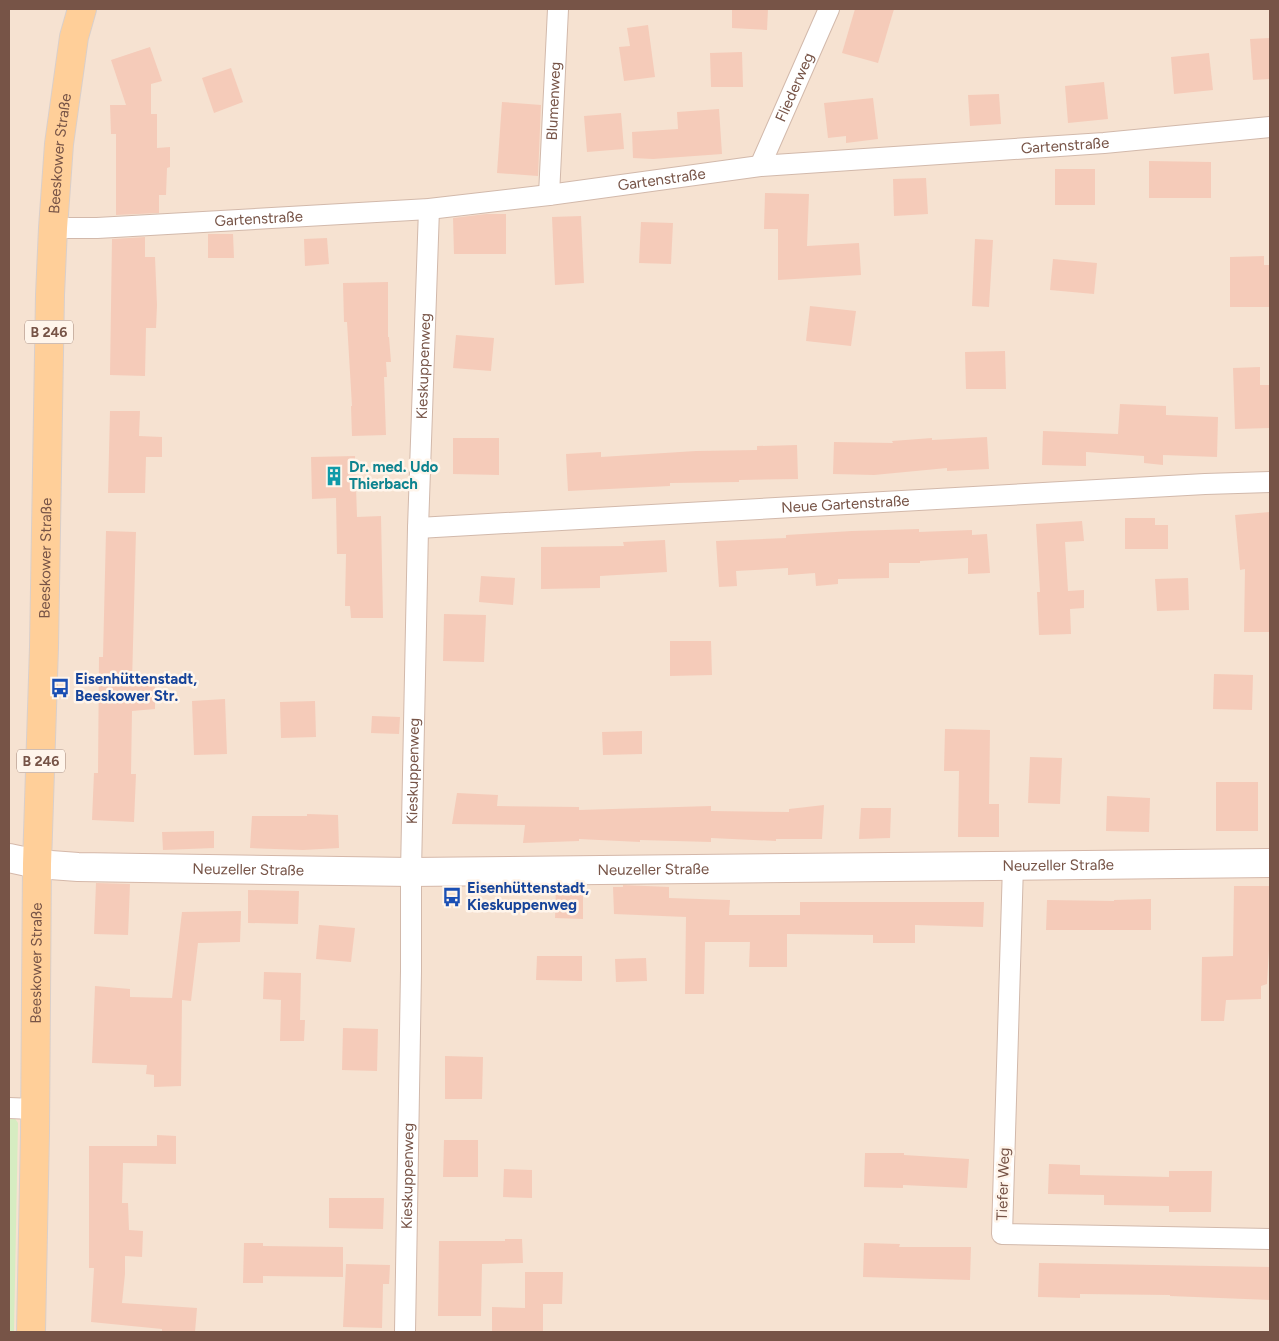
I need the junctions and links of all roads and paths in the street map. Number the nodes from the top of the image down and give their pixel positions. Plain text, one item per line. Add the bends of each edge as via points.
1 (82, 9) edge
2 (558, 9) edge
3 (829, 9) edge
4 (1270, 127) edge
5 (760, 166) junction
6 (549, 195) junction
7 (429, 209) junction
8 (53, 228) junction
9 (1270, 482) edge
10 (418, 528) junction
11 (9, 858) edge
12 (1270, 863) edge
13 (37, 864) junction
14 (1013, 864) junction
15 (411, 872) junction
16 (22, 1109) edge
17 (1270, 1239) edge
18 (31, 1332) edge
19 (405, 1332) edge

1 - 8 main road, Beeskower Straße / B 246 via 74,37 63,115
2 - 6 street, Blumenweg
3 - 5 street, Fliederweg
4 - 5 street, Gartenstraße via 1104,143
5 - 6 street, Gartenstraße
6 - 7 street, Gartenstraße
7 - 8 street, Gartenstraße
7 - 10 street, Kieskuppenweg
8 - 13 main road, Beeskower Straße / B 246
9 - 10 street, Neue Gartenstraße
10 - 15 street, Kieskuppenweg
11 - 13 main road, Neuzeller Straße
12 - 14 main road, Neuzeller Straße
13 - 15 main road, Neuzeller Straße
13 - 16 main road, Beeskower Straße / B 246
14 - 15 main road, Neuzeller Straße
14 - 17 street, Tiefer Weg via 1002,1234
15 - 19 street, Kieskuppenweg
16 - 18 main road, Beeskower Straße / B 246

